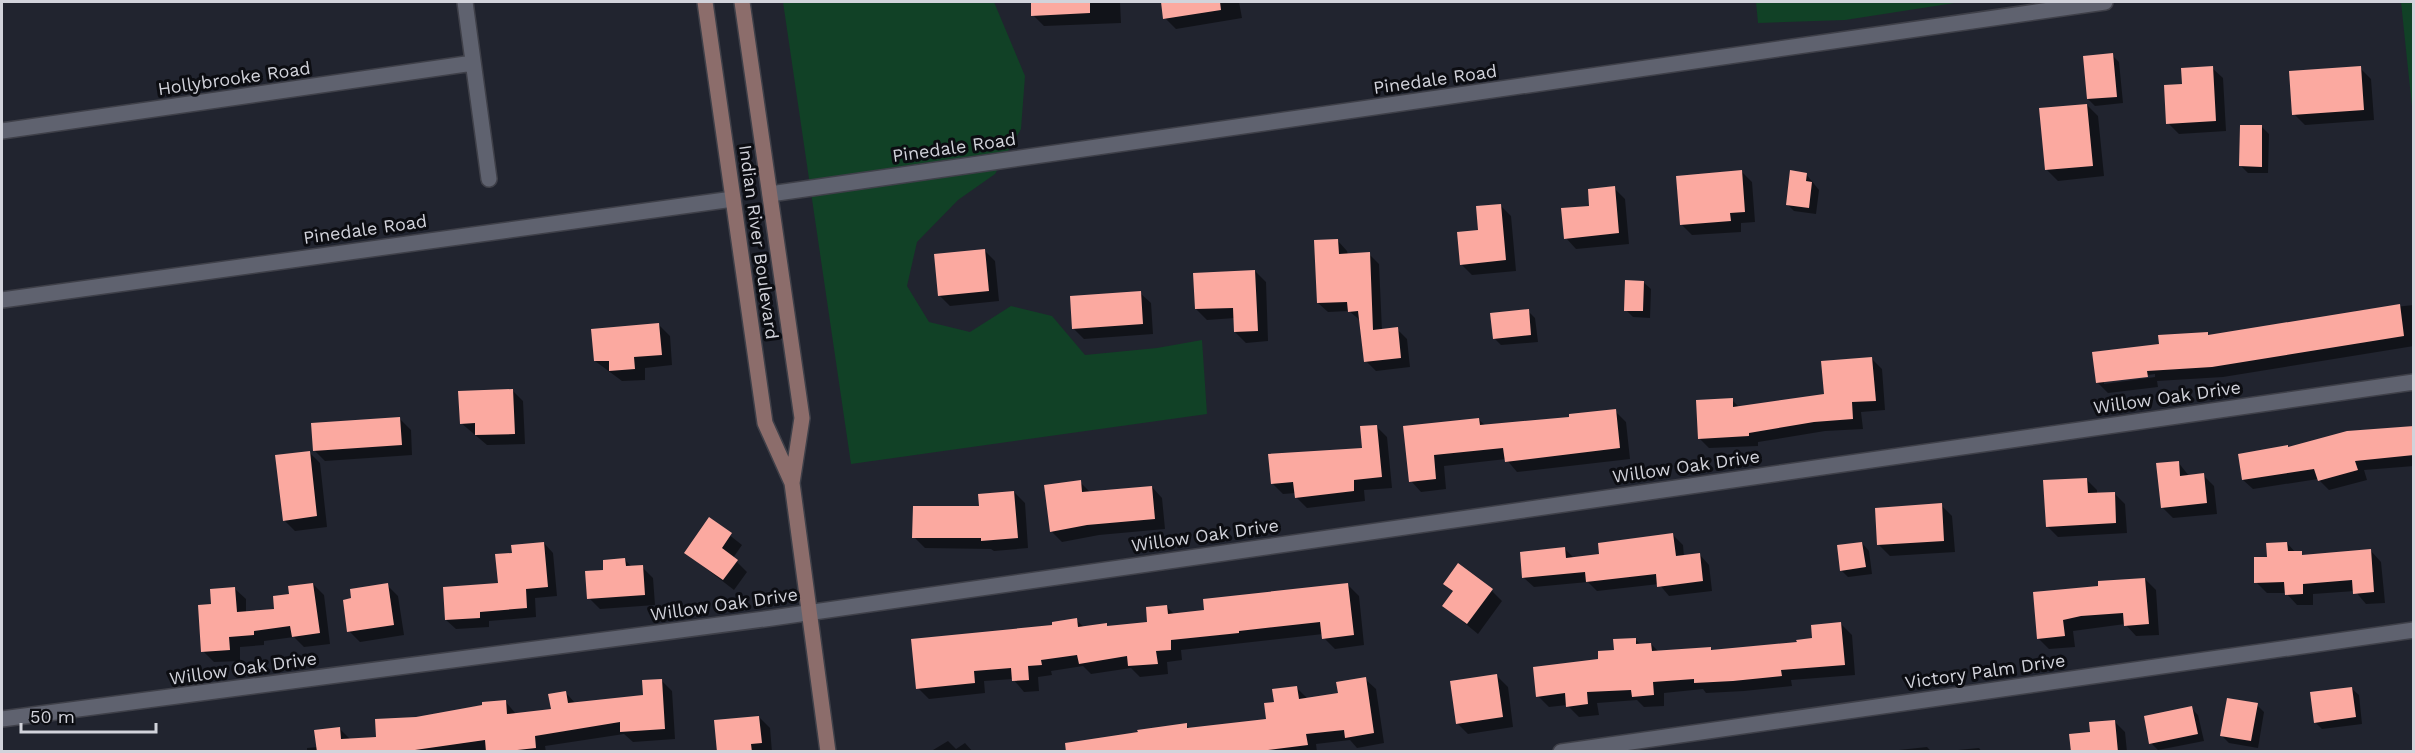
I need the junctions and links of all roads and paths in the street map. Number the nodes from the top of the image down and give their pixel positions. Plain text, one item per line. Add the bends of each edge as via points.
1 (465, 2) edge
2 (705, 2) edge
3 (742, 2) edge
4 (2105, 2) edge
5 (473, 63) junction
6 (2, 131) edge
7 (489, 179) dead end
8 (770, 194) junction
9 (733, 199) junction
10 (2, 300) edge
11 (2414, 382) edge
12 (792, 483) junction
13 (809, 612) junction
14 (2414, 630) edge
15 (2, 719) edge
16 (828, 752) edge
17 (1561, 752) edge

1 - 5 street
2 - 9 main road, Indian River Boulevard
3 - 8 main road, Indian River Boulevard
4 - 8 street, Pinedale Road
5 - 6 street, Hollybrooke Road
5 - 7 street
8 - 12 main road, Indian River Boulevard via 802,418
9 - 10 street, Pinedale Road
9 - 12 main road, Indian River Boulevard via 765,423
11 - 13 street, Willow Oak Drive
12 - 13 main road, Indian River Boulevard
13 - 15 street, Willow Oak Drive
13 - 16 main road, Indian River Boulevard
14 - 17 street, Victory Palm Drive

